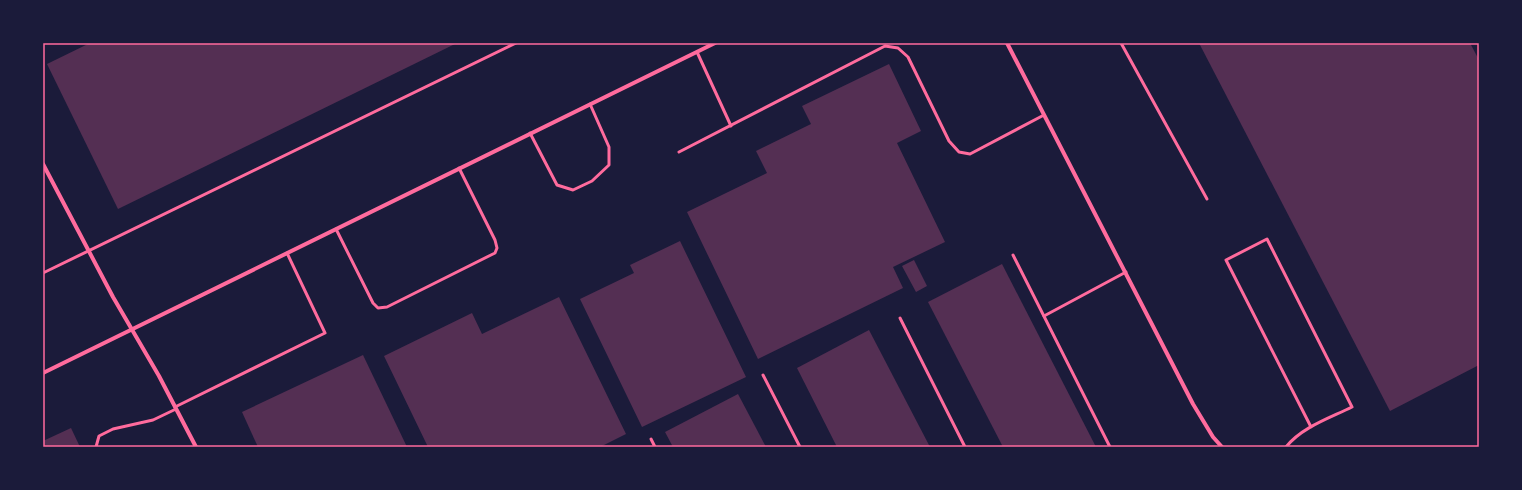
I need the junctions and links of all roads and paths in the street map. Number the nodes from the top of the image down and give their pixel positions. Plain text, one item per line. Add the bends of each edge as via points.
1 (516, 43) edge
2 (715, 43) edge
3 (1007, 43) edge
4 (1121, 43) edge
5 (696, 52) junction
6 (590, 104) junction
7 (1044, 115) junction
8 (731, 126) junction
9 (530, 133) junction
10 (679, 152) dead end
11 (43, 164) edge
12 (459, 168) junction
13 (1207, 199) dead end
14 (336, 229) junction
15 (88, 251) junction
16 (286, 253) junction
17 (1014, 255) dead end
18 (1126, 272) junction
19 (43, 273) edge
20 (1044, 316) junction
21 (900, 318) dead end
22 (132, 330) junction
23 (43, 373) edge
24 (763, 375) dead end
25 (176, 408) junction
26 (1311, 427) junction
27 (651, 439) dead end
28 (96, 447) edge
29 (196, 447) edge
30 (655, 447) edge
31 (800, 447) edge
32 (965, 447) edge
33 (1110, 447) edge
34 (1222, 447) edge
35 (1286, 447) edge

1 - 15 lane
2 - 5 street
3 - 7 street
4 - 13 lane
5 - 6 street
5 - 8 lane
6 - 9 street
6 - 9 lane via 609,147 609,165 592,181 573,190 557,185
7 - 8 lane via 970,154 959,152 949,141 908,57 898,48 885,46
7 - 18 street
8 - 10 lane
9 - 12 street
11 - 15 street
12 - 14 street
12 - 14 lane via 495,240 495,253 387,307 378,308 373,303
14 - 16 street
15 - 19 lane
15 - 22 street
16 - 22 street
16 - 25 lane via 325,333
17 - 20 lane
18 - 20 lane
18 - 34 street via 1193,404
20 - 33 lane
21 - 32 lane
22 - 23 street
22 - 25 street
24 - 31 lane
25 - 28 lane via 153,420 113,429 99,436
25 - 29 street
26 - 26 lane via 1352,407 1267,239 1226,260
26 - 35 lane via 1292,439
27 - 30 lane

